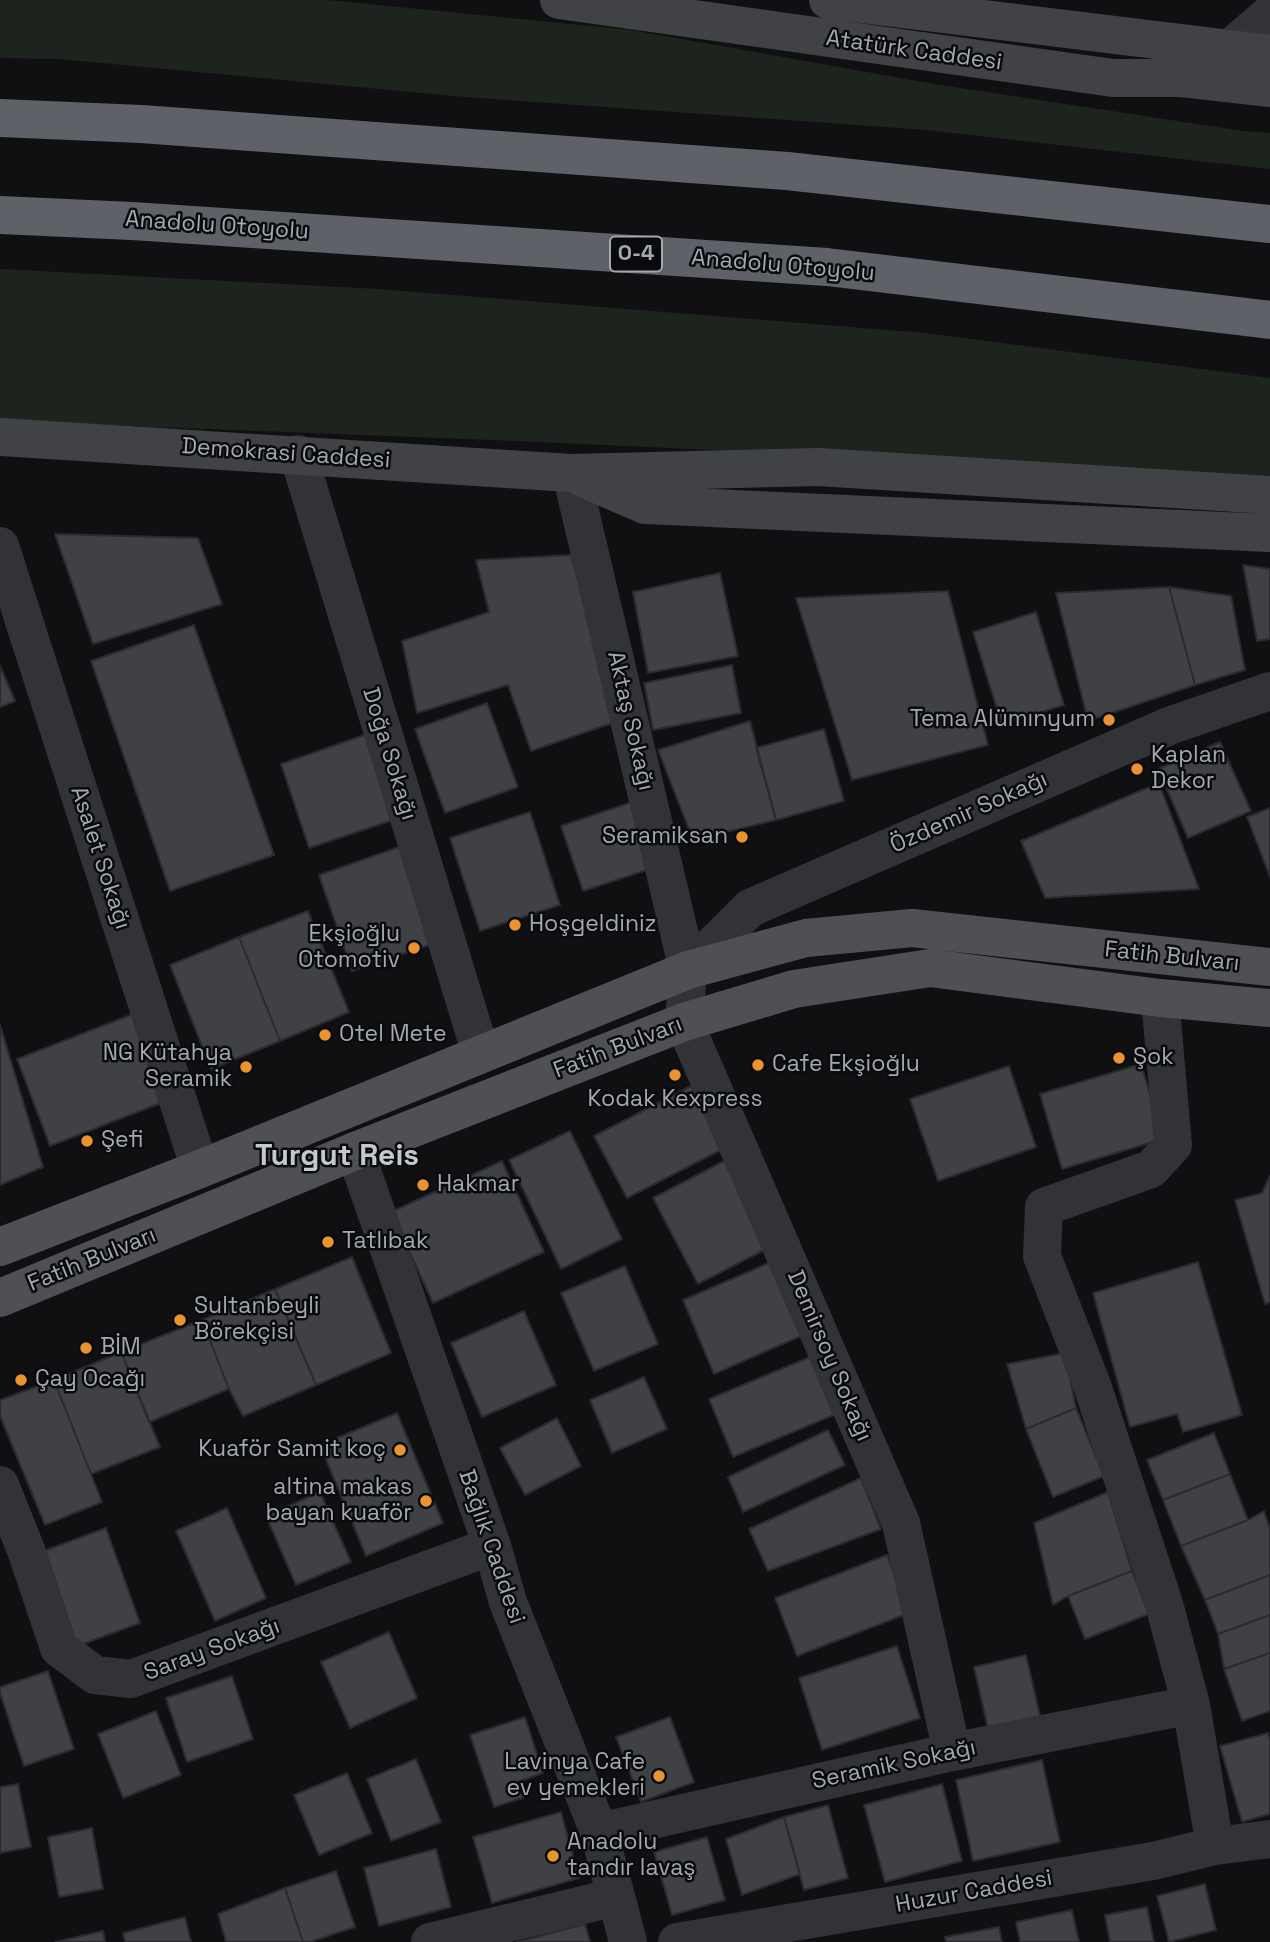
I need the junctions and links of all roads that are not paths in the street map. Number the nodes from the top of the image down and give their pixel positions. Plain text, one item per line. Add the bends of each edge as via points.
1 (559, 0) edge
2 (828, 0) edge
3 (1270, 15) edge
4 (1229, 49) junction
5 (1270, 54) edge
6 (1182, 78) junction
7 (1270, 88) edge
8 (0, 118) edge
9 (0, 215) edge
10 (1270, 224) edge
11 (1270, 320) edge
12 (0, 437) edge
13 (298, 454) junction
14 (571, 472) junction
15 (1270, 495) edge
16 (1270, 533) edge
17 (0, 546) edge
18 (1270, 691) edge
19 (1270, 967) edge
20 (688, 970) junction
21 (1160, 998) junction
22 (1270, 1008) edge
23 (684, 1022) junction
24 (481, 1054) junction
25 (355, 1151) junction
26 (200, 1169) junction
27 (0, 1247) edge
28 (0, 1298) edge
29 (0, 1485) edge
30 (492, 1546) junction
31 (1191, 1705) junction
32 (952, 1752) junction
33 (599, 1832) junction
34 (1270, 1839) edge
35 (1215, 1846) junction
36 (617, 1897) junction
37 (430, 1942) edge
38 (628, 1942) edge
39 (677, 1942) edge

1 - 6 street, Atatürk Caddesi via 1113,78
2 - 4 street, Atatürk Caddesi
3 - 4 street
4 - 5 street, Atatürk Caddesi
4 - 6 street
6 - 7 street, Atatürk Caddesi
8 - 10 highway via 787,171
9 - 11 highway, Anadolu Otoyolu / O-4 via 827,267
12 - 13 street, Demokrasi Caddesi
13 - 14 street, Demokrasi Caddesi
13 - 24 street, Doğa Sokağı
14 - 15 street, Demokrasi Caddesi via 818,467
14 - 16 street via 645,505
14 - 20 street, Aktaş Sokağı
17 - 26 street, Asalet Sokağı
18 - 20 street, Özdemir Sokağı via 1169,726 751,908
19 - 20 main road, Fatih Bulvarı via 912,928 806,938
20 - 23 street, Demirsoy Sokağı
20 - 24 main road, Fatih Bulvarı
21 - 22 main road, Fatih Bulvarı
21 - 23 main road, Fatih Bulvarı via 930,968 794,989
21 - 31 street via 1173,1145 1150,1169 1044,1207 1042,1256 1096,1398 1164,1604
23 - 25 main road, Fatih Bulvarı
23 - 32 street, Demirsoy Sokağı via 901,1523
24 - 26 main road, Fatih Bulvarı
25 - 28 main road, Fatih Bulvarı
25 - 30 street, Bağlık Caddesi
26 - 27 main road, Fatih Bulvarı
29 - 30 street, Saray Sokağı via 59,1648 95,1675 131,1679
30 - 33 street, Bağlık Caddesi via 508,1602
31 - 32 street, Seramik Sokağı
31 - 35 street
32 - 33 street, Seramik Sokağı
33 - 36 street, Bağlık Caddesi
34 - 35 street, Huzur Caddesi
35 - 39 street, Huzur Caddesi via 1153,1861
36 - 37 street
36 - 38 street, Bağlık Caddesi

